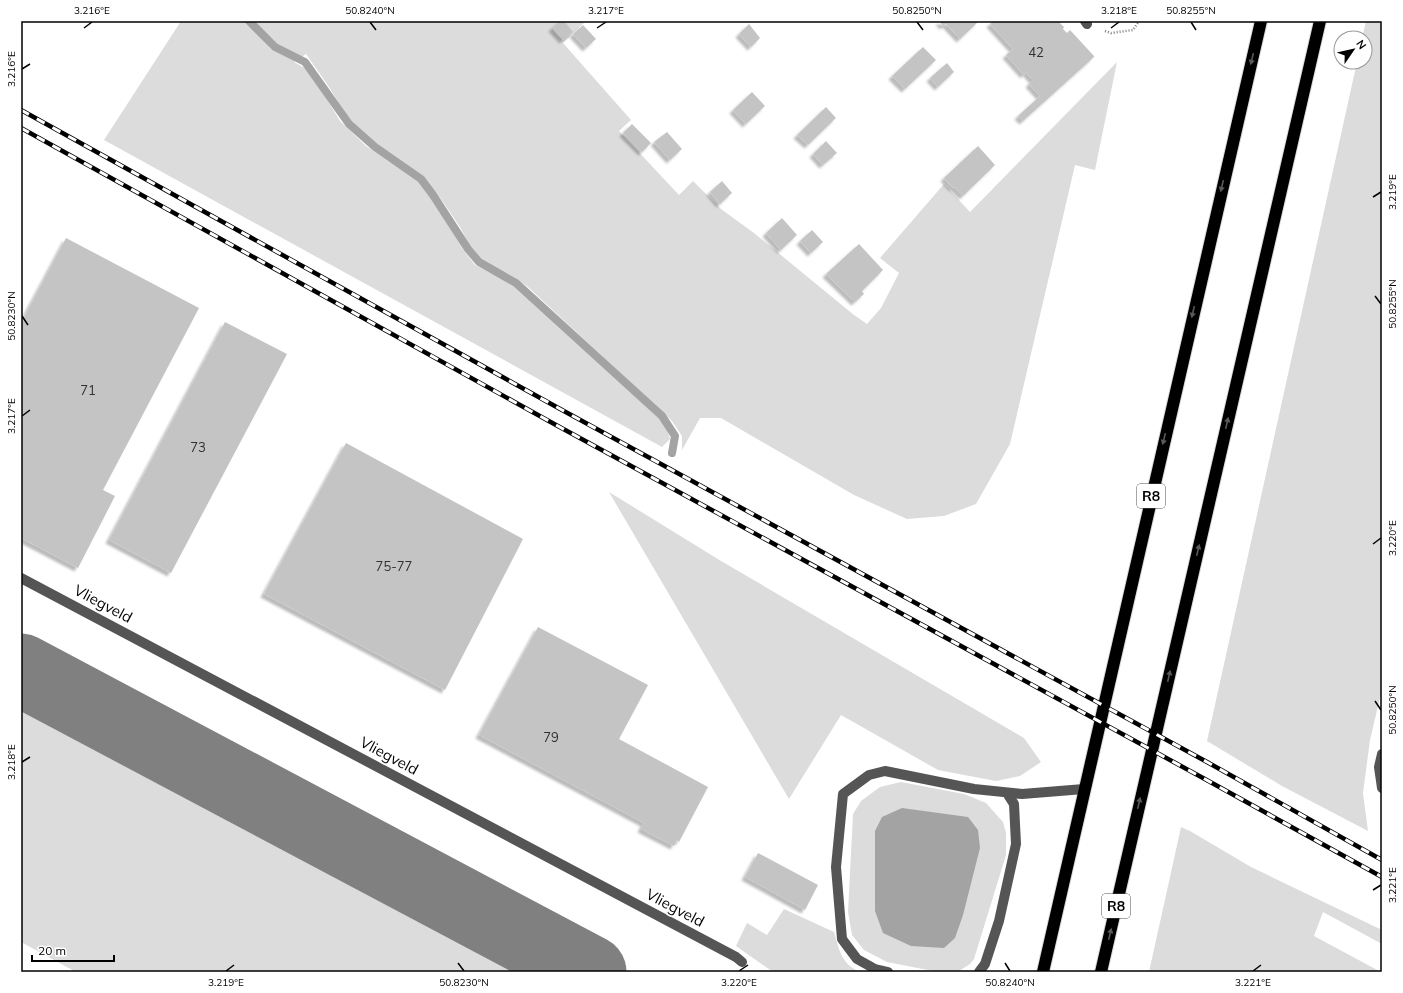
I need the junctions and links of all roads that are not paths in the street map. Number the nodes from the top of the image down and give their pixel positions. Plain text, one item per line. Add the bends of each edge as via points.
1 (1261, 21) edge
2 (1320, 21) edge
3 (21, 578) edge
4 (1382, 754) edge
5 (1382, 788) edge
6 (1084, 789) junction
7 (1007, 792) junction
8 (742, 962) dead end
9 (888, 972) edge
10 (979, 972) edge
11 (1043, 972) edge
12 (1101, 972) edge

1 -> 6 highway, R8
12 -> 2 highway, R8
3 - 8 lane, Vliegveld via 722,949
4 - 5 lane via 1379,767
6 - 7 lane via 1022,794
6 - 11 highway, R8
7 - 9 lane via 974,789 885,771 869,775 844,794 836,867 842,939 857,959 875,969
7 - 10 lane via 1014,804 1016,844 999,921 985,964

